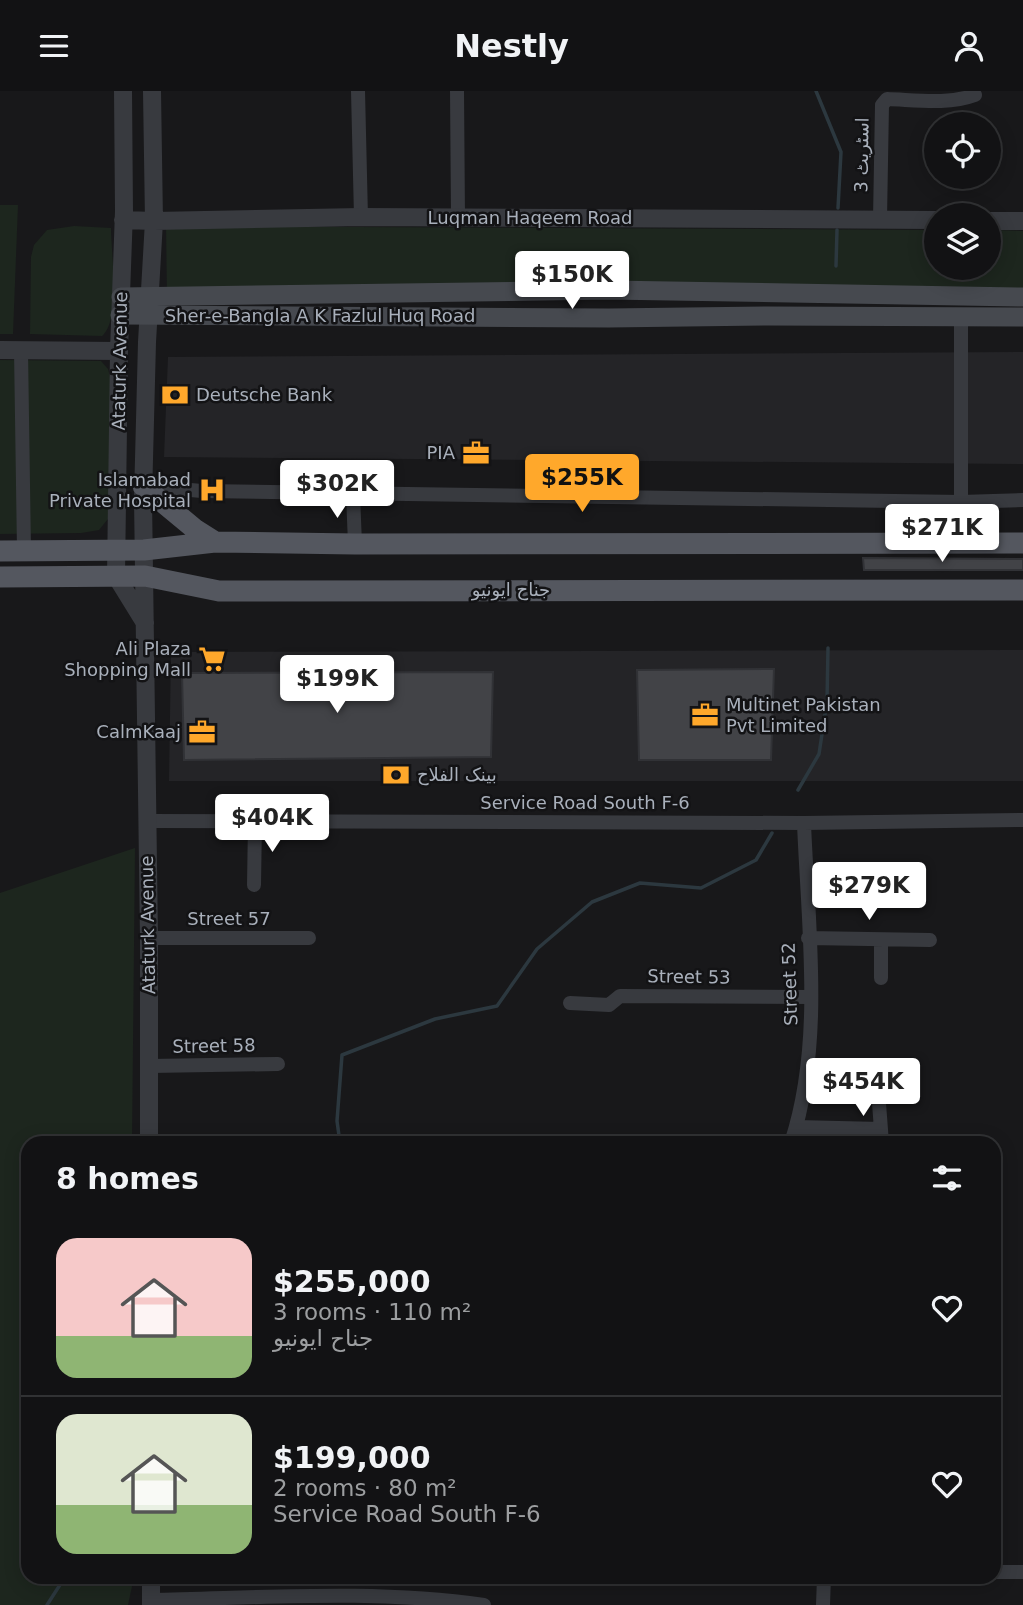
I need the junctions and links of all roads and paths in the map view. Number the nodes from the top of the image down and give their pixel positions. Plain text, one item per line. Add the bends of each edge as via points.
1 (123, 91) edge
2 (152, 91) edge
3 (358, 91) edge
4 (457, 91) edge
5 (977, 92) edge
6 (360, 217) junction
7 (457, 217) junction
8 (123, 219) junction
9 (880, 219) junction
10 (924, 220) edge
11 (154, 221) junction
12 (1001, 221) edge
13 (1023, 221) edge
14 (1023, 297) edge
15 (121, 306) junction
16 (149, 306) junction
17 (1023, 317) edge
18 (961, 318) junction
19 (0, 350) edge
20 (21, 350) junction
21 (119, 351) junction
22 (143, 486) junction
23 (353, 494) junction
24 (1023, 500) edge
25 (961, 502) junction
26 (215, 541) junction
27 (1023, 543) edge
28 (355, 544) junction
29 (117, 550) junction
30 (144, 550) junction
31 (0, 551) edge
32 (24, 551) junction
33 (116, 576) junction
34 (145, 576) junction
35 (0, 577) edge
36 (1023, 590) edge
37 (145, 623) junction
38 (1023, 820) edge
39 (147, 821) junction
40 (255, 822) junction
41 (804, 823) junction
42 (254, 885) dead end
43 (149, 938) junction
44 (310, 938) dead end
45 (808, 938) junction
46 (881, 940) junction
47 (930, 940) dead end
48 (881, 978) dead end
49 (811, 997) junction
50 (570, 1003) dead end
51 (278, 1064) dead end
52 (150, 1066) junction
53 (878, 1090) dead end
54 (796, 1126) junction
55 (149, 1136) edge
56 (792, 1136) edge
57 (881, 1136) edge
58 (1001, 1572) edge
59 (1023, 1572) edge
60 (824, 1584) edge
61 (149, 1595) edge
62 (484, 1605) edge
63 (823, 1605) edge

1 - 8 street, Ataturk Avenue
2 - 11 street, Ataturk Avenue
3 - 6 street
4 - 7 street
5 - 9 street, اسٹریٹ 3 via 963,99 884,101
6 - 7 street, Luqman Haqeem Road
6 - 11 street, Luqman Haqeem Road
7 - 9 street, Luqman Haqeem Road
8 - 11 street, Luqman Haqeem Road
8 - 15 street, Ataturk Avenue
9 - 10 street, Luqman Haqeem Road
11 - 16 street, Ataturk Avenue
12 - 13 street
14 - 16 main road, Sher-e-Bangla A K Fazlul Huq Road via 609,290
15 - 16 main road, Sher-e-Bangla A K Fazlul Huq Road
15 - 21 street, Ataturk Avenue
16 - 18 main road, Sher-e-Bangla A K Fazlul Huq Road
16 - 22 street, Ataturk Avenue
17 - 18 main road, Sher-e-Bangla A K Fazlul Huq Road
18 - 25 street
19 - 20 street
20 - 21 street
20 - 32 street
21 - 29 street, Ataturk Avenue
22 - 23 street
22 - 26 main road
22 - 30 street, Ataturk Avenue
23 - 25 street
23 - 28 street
24 - 25 street
26 - 28 main road
26 - 30 main road
27 - 28 main road
29 - 30 main road
29 - 32 main road
29 - 33 street, Ataturk Avenue
30 - 34 street, Ataturk Avenue
31 - 32 main road
33 - 34 main road, جناح ایونیو
33 - 35 main road, جناح ایونیو
33 - 37 street
34 - 36 main road, جناح ایونیو via 219,591
34 - 37 street, Ataturk Avenue
37 - 39 street, Ataturk Avenue
38 - 41 street, Service Road South F-6
39 - 40 street, Service Road South F-6
39 - 43 street, Ataturk Avenue
40 - 41 street, Service Road South F-6
40 - 42 street
41 - 45 street, Street 52
43 - 44 street, Street 57
43 - 52 street, Ataturk Avenue
45 - 46 street
45 - 49 street, Street 52
46 - 47 street
46 - 48 street
49 - 50 street, Street 53 via 620,996 609,1005
49 - 54 street, Street 52 via 811,1043
51 - 52 street, Street 58
52 - 55 street, Ataturk Avenue
53 - 57 street
54 - 56 street, Street 52
54 - 57 street
58 - 59 street
60 - 63 street
61 - 62 street via 383,1597

